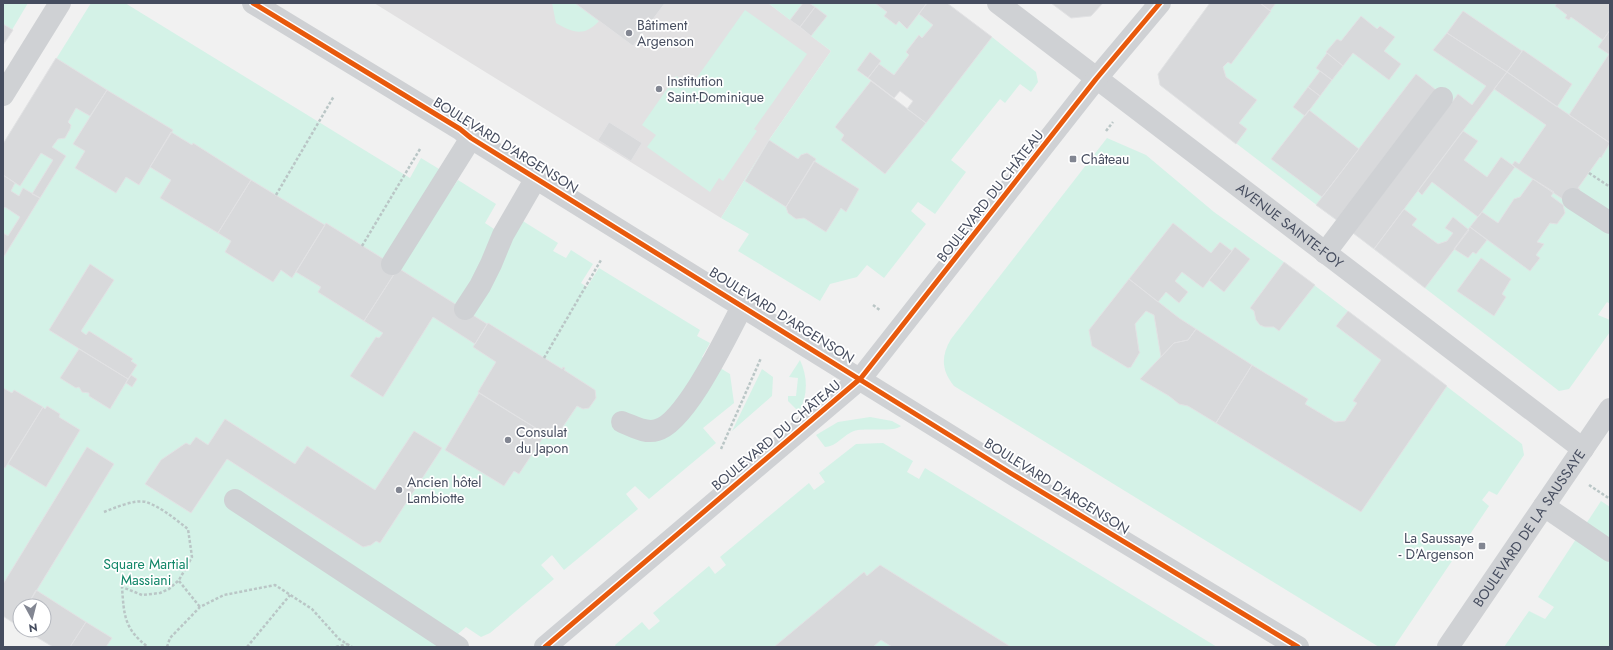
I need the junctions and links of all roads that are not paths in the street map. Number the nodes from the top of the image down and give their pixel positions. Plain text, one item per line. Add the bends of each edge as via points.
1 (60, 3) edge
2 (253, 3) edge
3 (998, 3) edge
4 (1160, 3) edge
5 (1096, 79) junction
6 (3, 95) edge
7 (1442, 98) dead end
8 (470, 138) junction
9 (536, 178) junction
10 (1573, 199) dead end
11 (1610, 223) edge
12 (1325, 253) junction
13 (392, 264) dead end
14 (743, 305) junction
15 (464, 309) dead end
16 (861, 378) junction
17 (1607, 419) edge
18 (622, 422) dead end
19 (1582, 449) junction
20 (235, 500) dead end
21 (1544, 506) junction
22 (1610, 551) edge
23 (458, 647) edge
24 (545, 647) edge
25 (1298, 647) edge
26 (1448, 647) edge

1 - 6 street
2 - 8 street, BOULEVARD D'ARGENSON via 460,129
3 - 5 street, AVENUE SAINTE-FOY
4 - 5 street, BOULEVARD DU CHÂTEAU
5 - 12 street, AVENUE SAINTE-FOY
5 - 16 street, BOULEVARD DU CHÂTEAU
7 - 12 street
8 - 9 street, BOULEVARD D'ARGENSON
8 - 13 street
9 - 14 street, BOULEVARD D'ARGENSON
9 - 15 street via 502,235 480,286
10 - 11 street
12 - 19 street, AVENUE SAINTE-FOY
14 - 16 street, BOULEVARD D'ARGENSON
14 - 18 street via 712,363 677,418 656,431 645,431
16 - 24 street, BOULEVARD DU CHÂTEAU
16 - 25 street, BOULEVARD D'ARGENSON via 1012,474
17 - 19 street, BOULEVARD DE LA SAUSSAYE
19 - 21 street, BOULEVARD DE LA SAUSSAYE
20 - 23 street
21 - 22 street
21 - 26 street, BOULEVARD DE LA SAUSSAYE

